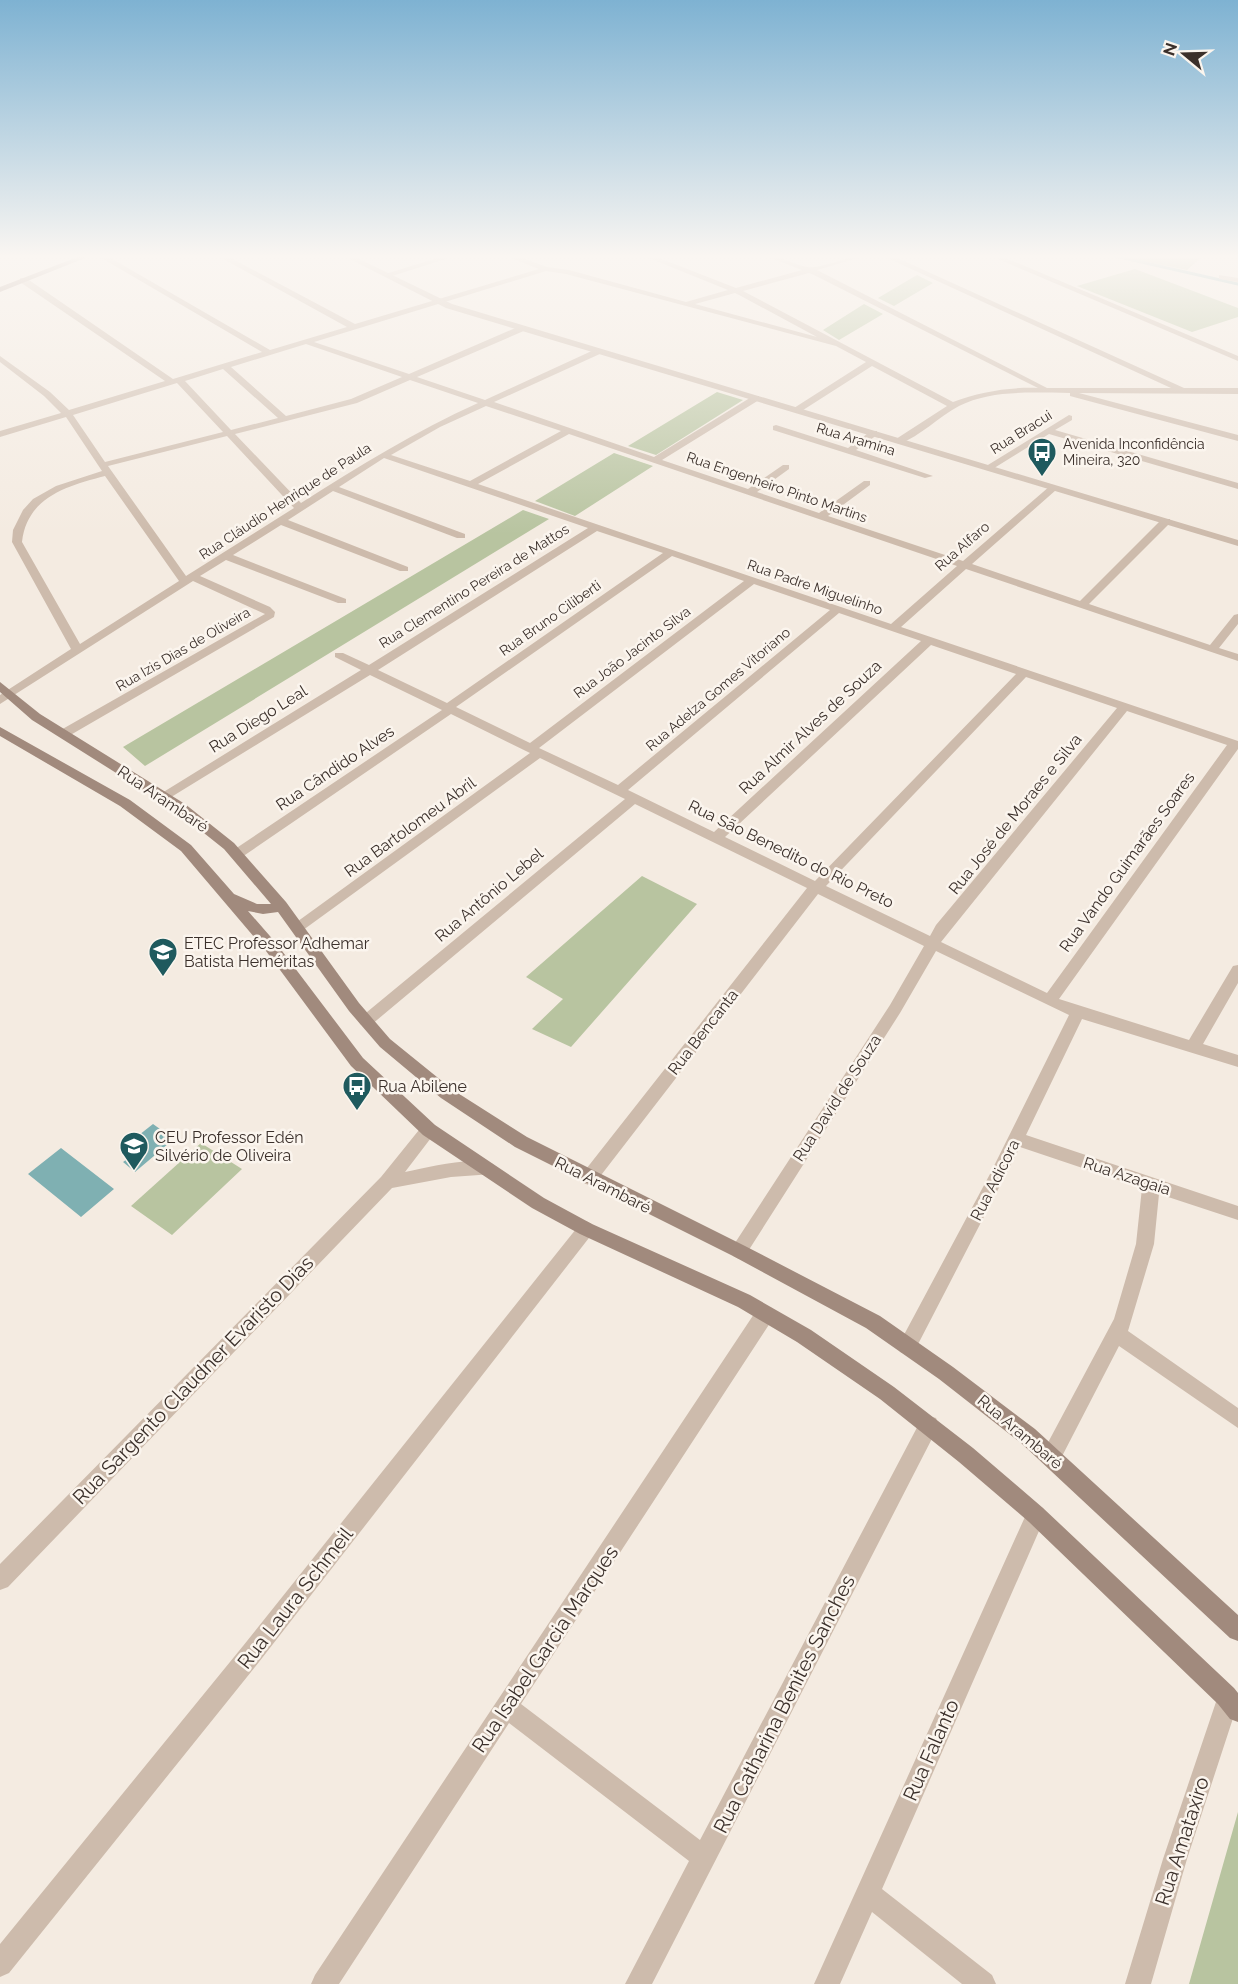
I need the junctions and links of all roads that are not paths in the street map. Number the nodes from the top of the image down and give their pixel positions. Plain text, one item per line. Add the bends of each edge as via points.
1 (127, 349) edge
2 (261, 349) edge
3 (284, 349) edge
4 (326, 349) edge
5 (476, 349) edge
6 (590, 349) edge
7 (847, 349) edge
8 (968, 349) edge
9 (1091, 349) edge
10 (1213, 349) edge
11 (598, 351) junction
12 (269, 353) junction
13 (0, 358) edge
14 (1238, 359) edge
15 (872, 362) junction
16 (226, 367) junction
17 (410, 377) junction
18 (177, 382) junction
19 (1050, 389) junction
20 (1185, 391) junction
21 (1212, 391) junction
22 (1238, 391) edge
23 (756, 398) junction
24 (1238, 398) edge
25 (484, 403) junction
26 (952, 406) junction
27 (797, 410) junction
28 (68, 414) junction
29 (1069, 418) dead end
30 (286, 420) junction
31 (776, 428) dead end
32 (568, 431) junction
33 (1048, 431) junction
34 (0, 434) edge
35 (230, 434) junction
36 (874, 434) junction
37 (1238, 438) edge
38 (899, 441) junction
39 (849, 451) junction
40 (383, 455) junction
41 (655, 460) junction
42 (786, 467) dead end
43 (106, 468) junction
44 (988, 468) junction
45 (928, 476) dead end
46 (867, 483) dead end
47 (470, 485) junction
48 (1238, 486) edge
49 (332, 488) junction
50 (1053, 488) junction
51 (750, 492) junction
52 (300, 508) junction
53 (821, 516) junction
54 (280, 521) junction
55 (1166, 522) junction
56 (594, 528) junction
57 (461, 536) dead end
58 (1238, 543) edge
59 (670, 553) junction
60 (225, 556) junction
61 (963, 565) junction
62 (404, 568) dead end
63 (189, 579) junction
64 (751, 581) junction
65 (342, 601) dead end
66 (1082, 605) junction
67 (837, 610) junction
68 (1238, 617) edge
69 (892, 629) junction
70 (928, 641) junction
71 (1212, 650) junction
72 (78, 651) junction
73 (339, 655) dead end
74 (1238, 658) edge
75 (369, 670) junction
76 (1023, 673) junction
77 (3, 694) edge
78 (1124, 707) junction
79 (449, 708) junction
80 (0, 731) edge
81 (63, 734) junction
82 (1236, 745) edge
83 (536, 750) junction
84 (620, 791) junction
85 (163, 796) junction
86 (635, 798) junction
87 (716, 838) junction
88 (237, 854) junction
89 (817, 886) junction
90 (227, 897) junction
91 (281, 905) junction
92 (299, 928) junction
93 (932, 943) junction
94 (1238, 970) edge
95 (1050, 1000) junction
96 (1078, 1012) junction
97 (366, 1021) junction
98 (1193, 1047) junction
99 (1238, 1060) edge
100 (429, 1130) junction
101 (1016, 1139) junction
102 (487, 1169) junction
103 (589, 1178) junction
104 (387, 1182) junction
105 (1151, 1184) junction
106 (1238, 1213) edge
107 (586, 1229) junction
108 (738, 1251) junction
109 (765, 1314) junction
110 (1116, 1333) junction
111 (907, 1346) junction
112 (1238, 1419) edge
113 (929, 1425) junction
114 (1051, 1457) junction
115 (1036, 1515) junction
116 (0, 1579) edge
117 (1238, 1630) edge
118 (1233, 1705) edge
119 (508, 1708) junction
120 (704, 1858) junction
121 (867, 1893) junction
122 (0, 1964) edge
123 (324, 1984) edge
124 (638, 1984) edge
125 (827, 1984) edge
126 (984, 1984) edge
127 (1138, 1984) edge

1 - 18 street
2 - 12 street
3 - 12 street
4 - 17 street, Rua Engenheiro Pinto Martins
5 - 17 street
6 - 11 street
7 - 15 street
8 - 19 street
9 - 20 street
10 - 14 street
11 - 23 street
11 - 25 street, Rua Cláudio Henrique de Paula
12 - 16 street
13 - 28 street
15 - 26 street
15 - 27 street
16 - 18 street
16 - 30 street
17 - 25 street, Rua Engenheiro Pinto Martins
17 - 30 street via 354,401
18 - 28 street
18 - 35 street
19 - 20 street
19 - 26 street via 997,392
19 - 37 street
20 - 21 street
21 - 22 street
21 - 24 street
23 - 27 street
23 - 41 street
25 - 32 street, Rua Engenheiro Pinto Martins
25 - 40 street, Rua Cláudio Henrique de Paula
26 - 38 street
27 - 36 street
28 - 34 street
28 - 43 street
29 - 33 street, Rua Bracui
30 - 35 street
31 - 39 street, Rua Aramina
32 - 41 street, Rua Engenheiro Pinto Martins
32 - 47 street
33 - 44 street, Rua Bracui
33 - 48 street
35 - 43 street
35 - 52 street
36 - 38 street
36 - 39 street
38 - 44 street
39 - 45 street, Rua Aramina
40 - 47 street, Rua Padre Miguelinho
40 - 49 street, Rua Cláudio Henrique de Paula
41 - 51 street, Rua Engenheiro Pinto Martins
42 - 51 street
43 - 63 street via 167,559
43 - 72 street via 44,496 22,517 18,531 17,542
44 - 50 street
46 - 53 street
47 - 56 street, Rua Padre Miguelinho
49 - 52 street, Rua Cláudio Henrique de Paula
49 - 57 street
50 - 55 street
50 - 61 street, Rua Alfaro
51 - 53 street, Rua Engenheiro Pinto Martins
52 - 54 street, Rua Cláudio Henrique de Paula
53 - 61 street, Rua Engenheiro Pinto Martins
54 - 60 street, Rua Cláudio Henrique de Paula
54 - 62 street
55 - 58 street
55 - 66 street
56 - 59 street, Rua Padre Miguelinho
56 - 75 street, Rua Clementino Pereira de Mattos
59 - 64 street, Rua Padre Miguelinho
59 - 79 street, Rua Bruno Ciliberti
60 - 63 street, Rua Cláudio Henrique de Paula
60 - 65 street
61 - 66 street, Rua Engenheiro Pinto Martins
61 - 69 street, Rua Alfaro
63 - 72 street, Rua Cláudio Henrique de Paula
63 - 81 street, Rua Izis Dias de Oliveira via 266,609 270,615
64 - 67 street, Rua Padre Miguelinho
64 - 83 street, Rua João Jacinto Silva
66 - 71 street, Rua Engenheiro Pinto Martins
67 - 69 street, Rua Padre Miguelinho
67 - 84 street, Rua Adelza Gomes Vitoriano
68 - 71 street
69 - 70 street, Rua Padre Miguelinho
70 - 76 street, Rua Padre Miguelinho
70 - 87 street, Rua Almir Alves de Souza
71 - 74 street, Rua Engenheiro Pinto Martins
72 - 77 street, Rua Cláudio Henrique de Paula
73 - 75 street, Rua São Benedito do Rio Preto
75 - 79 street, Rua São Benedito do Rio Preto
75 - 85 street, Rua Diego Leal
76 - 78 street, Rua Padre Miguelinho
76 - 89 street, Rua Bencanta
77 - 81 main road, Rua Arambaré
78 - 82 street, Rua Padre Miguelinho
78 - 93 street, Rua José de Moraes e Silva
79 - 83 street, Rua São Benedito do Rio Preto
79 - 88 street, Rua Cândido Alves
80 - 90 main road, Rua Arambaré via 153,823 186,848
81 - 85 main road, Rua Arambaré
82 - 95 street, Rua Vando Guimarães Soares
83 - 84 street, Rua São Benedito do Rio Preto
83 - 92 street, Rua Bartolomeu Abril
84 - 86 street, Rua São Benedito do Rio Preto
85 - 88 main road, Rua Arambaré
86 - 87 street, Rua São Benedito do Rio Preto
86 - 97 street, Rua Antônio Lebel
87 - 89 street, Rua São Benedito do Rio Preto
88 - 91 main road, Rua Arambaré
89 - 93 street, Rua São Benedito do Rio Preto
89 - 103 street, Rua Bencanta
90 - 91 main road via 263,910
90 - 100 main road, Rua Arambaré via 271,947 357,1062
91 - 92 main road, Rua Arambaré
92 - 97 main road, Rua Arambaré
93 - 95 street, Rua São Benedito do Rio Preto
93 - 108 street, Rua David de Souza via 895,1009
94 - 98 street
95 - 96 street, Rua São Benedito do Rio Preto
96 - 98 street, Rua São Benedito do Rio Preto
96 - 101 street, Rua Adicora
97 - 103 main road, Rua Arambaré via 401,1058 447,1094 501,1130
98 - 99 street, Rua São Benedito do Rio Preto
100 - 102 main road
100 - 104 street, Rua Sargento Claudner Evaristo Dias
101 - 105 street, Rua Azagaia
101 - 111 street, Rua Adicora
102 - 104 street via 451,1170
102 - 107 main road
103 - 108 main road, Rua Arambaré
104 - 116 street, Rua Sargento Claudner Evaristo Dias
105 - 106 street, Rua Azagaia
105 - 110 street via 1140,1263
107 - 109 main road
107 - 122 street, Rua Laura Schmeil via 251,1654
108 - 111 main road, Rua Arambaré via 873,1322
109 - 113 main road via 804,1336
109 - 119 street, Rua Isabel Garcia Marques
110 - 112 street
110 - 114 street
111 - 114 main road, Rua Arambaré
113 - 115 main road
113 - 120 street, Rua Catharina Benites Sanches
114 - 117 main road, Rua Arambaré
115 - 118 main road
115 - 121 street, Rua Falanto
118 - 127 street, Rua Amataxiro via 1175,1859
119 - 120 street
119 - 123 street, Rua Isabel Garcia Marques
120 - 124 street, Rua Catharina Benites Sanches
121 - 125 street, Rua Falanto
121 - 126 street

